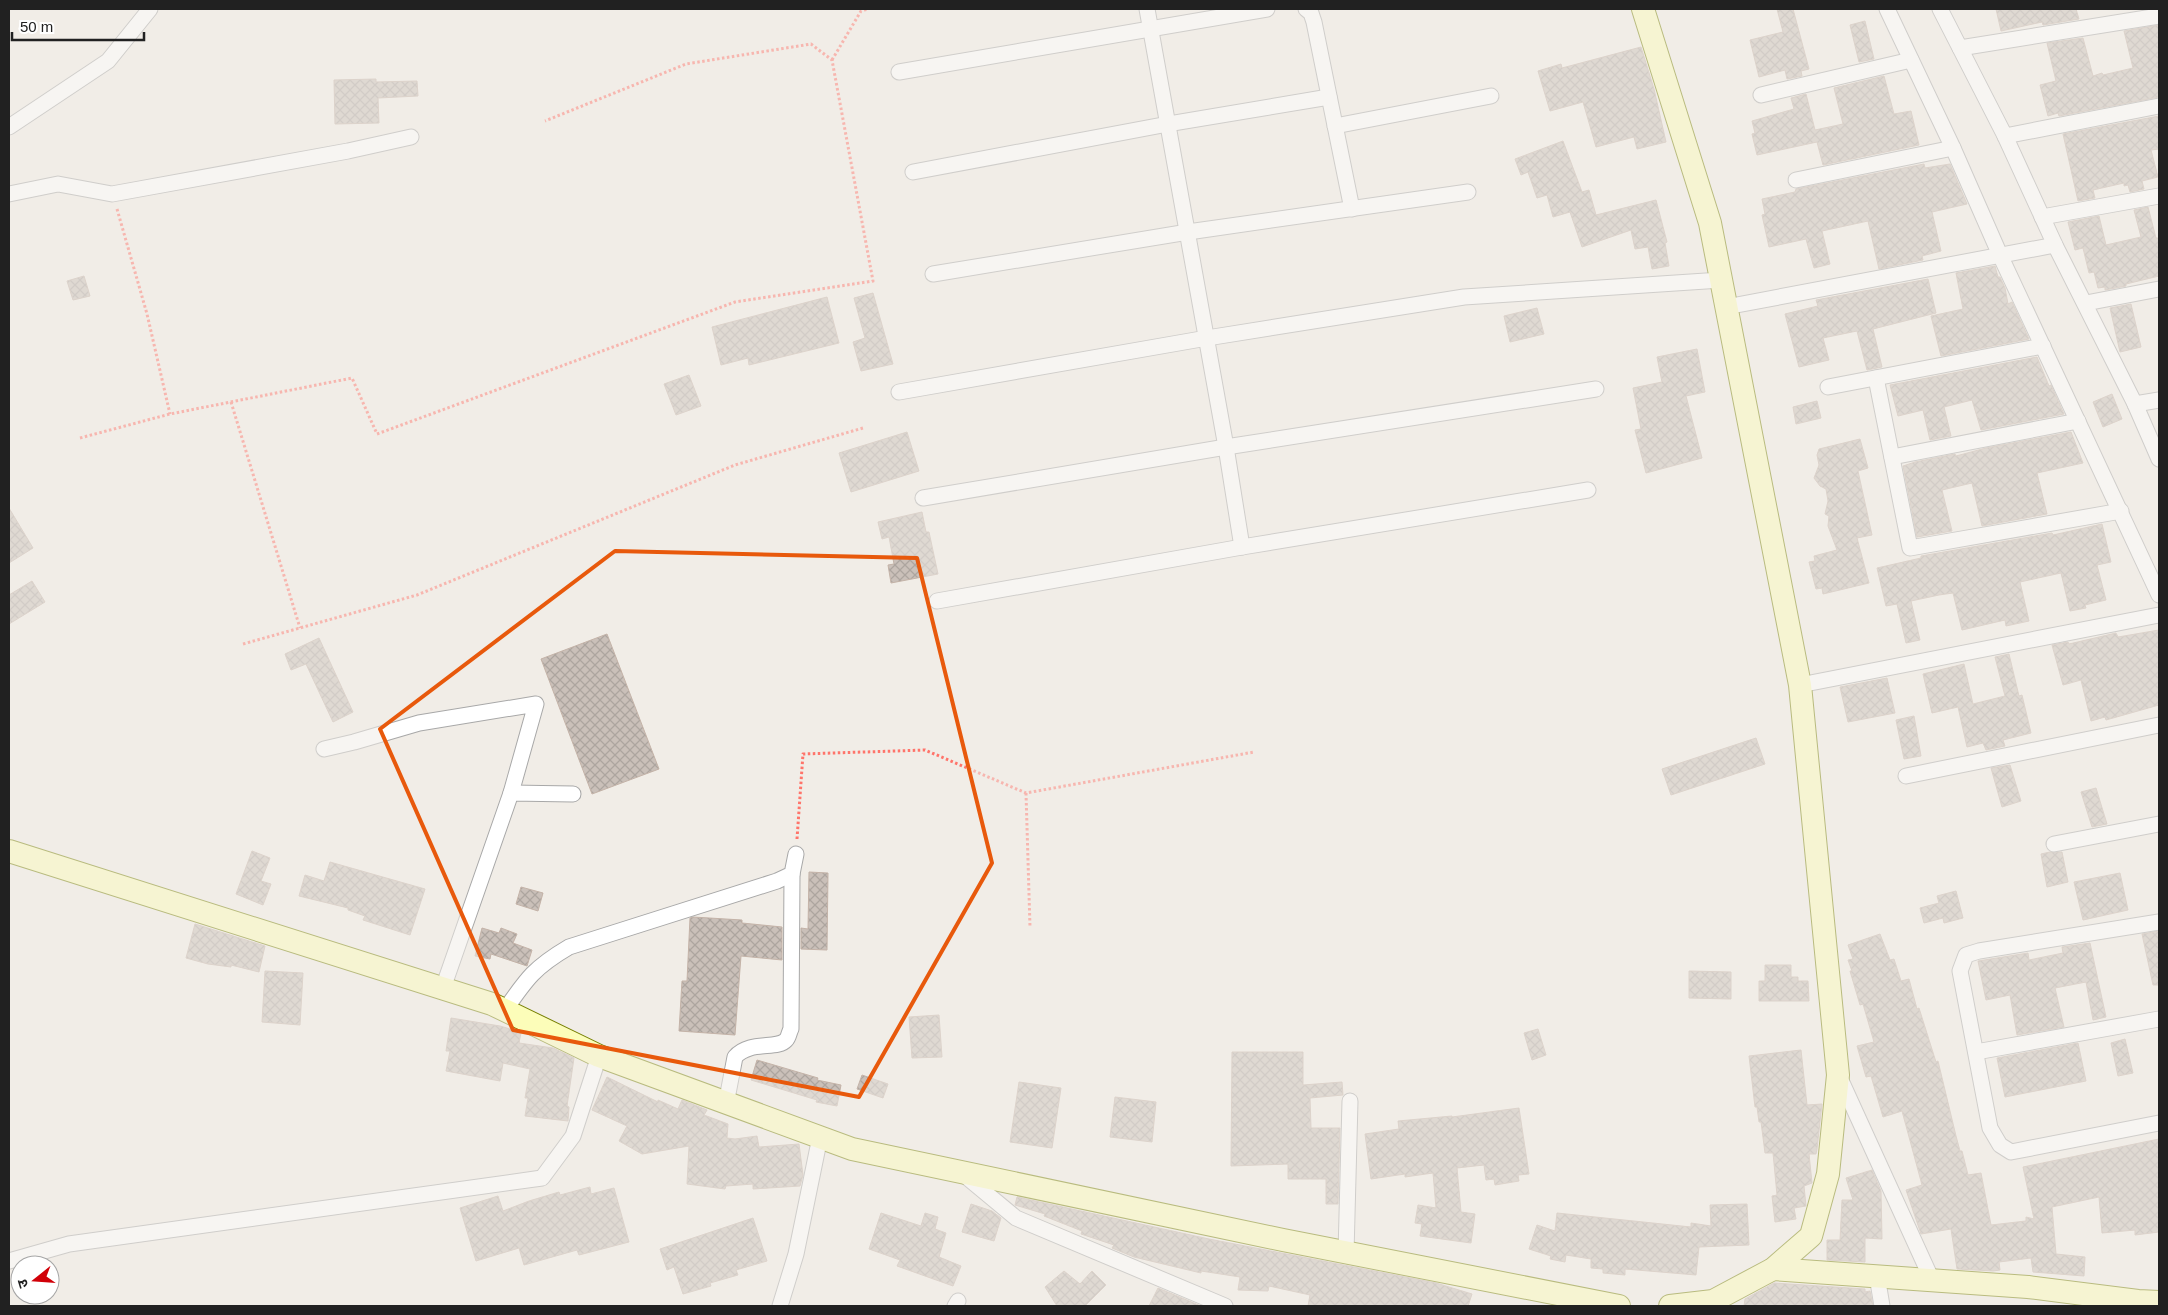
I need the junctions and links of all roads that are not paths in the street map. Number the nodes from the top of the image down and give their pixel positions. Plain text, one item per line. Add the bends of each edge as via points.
1 (150, 9) edge
2 (1147, 9) edge
3 (1267, 9) edge
4 (1306, 9) edge
5 (1643, 9) edge
6 (1886, 9) edge
7 (1940, 9) edge
8 (2159, 16) edge
9 (1151, 28) junction
10 (1960, 48) junction
11 (1911, 60) junction
12 (899, 72) dead end
13 (1761, 95) dead end
14 (1491, 96) dead end
15 (1330, 98) junction
16 (2159, 106) edge
17 (1168, 124) junction
18 (1335, 126) junction
19 (9, 127) edge
20 (2004, 136) junction
21 (411, 137) dead end
22 (1953, 148) junction
23 (913, 172) dead end
24 (1796, 180) dead end
25 (1468, 192) dead end
26 (9, 194) edge
27 (2159, 196) edge
28 (1352, 209) junction
29 (2042, 217) junction
30 (1188, 232) junction
31 (2055, 245) junction
32 (2000, 256) junction
33 (933, 274) dead end
34 (1721, 280) junction
35 (2159, 289) edge
36 (2086, 303) junction
37 (1726, 307) junction
38 (1206, 338) junction
39 (2043, 346) junction
40 (1876, 378) junction
41 (1828, 387) dead end
42 (1596, 389) dead end
43 (899, 392) dead end
44 (2159, 400) edge
45 (2135, 404) junction
46 (2078, 421) junction
47 (1226, 447) junction
48 (1892, 457) junction
49 (2159, 459) edge
50 (1588, 490) dead end
51 (923, 498) dead end
52 (2121, 511) junction
53 (1242, 547) junction
54 (2159, 595) edge
55 (937, 601) dead end
56 (2159, 615) edge
57 (1800, 685) junction
58 (2159, 725) edge
59 (324, 749) dead end
60 (1906, 776) dead end
61 (511, 794) junction
62 (573, 794) dead end
63 (2159, 824) edge
64 (2054, 844) dead end
65 (9, 851) edge
66 (796, 854) road end
67 (792, 874) junction
68 (2159, 922) edge
69 (444, 988) junction
70 (505, 1010) junction
71 (2159, 1019) edge
72 (1976, 1052) junction
73 (599, 1056) junction
74 (1838, 1075) junction
75 (1350, 1101) dead end
76 (726, 1104) junction
77 (2159, 1123) edge
78 (820, 1137) junction
79 (961, 1172) junction
80 (1346, 1252) junction
81 (9, 1261) edge
82 (1774, 1269) junction
83 (1877, 1276) junction
84 (1932, 1280) junction
85 (2159, 1302) edge
86 (1714, 1304) edge
87 (780, 1306) edge
88 (1225, 1306) edge
89 (1612, 1306) edge
90 (1670, 1306) edge
91 (1882, 1306) edge

1 - 19 street via 108,61
2 - 9 street
3 - 9 street
4 - 15 street via 1314,22
5 - 34 main road via 1710,222
6 - 11 street
7 - 10 street
8 - 10 street
9 - 12 street
9 - 17 street
10 - 20 street
11 - 13 street
11 - 22 street
14 - 18 street
15 - 17 street
15 - 18 street
16 - 20 street
17 - 23 street
17 - 30 street
18 - 28 street
20 - 29 street
21 - 26 street via 112,194 58,184
22 - 24 street
22 - 32 street
25 - 28 street
27 - 29 street
28 - 30 street
29 - 31 street
30 - 33 street
30 - 38 street
31 - 32 street
31 - 36 street
32 - 37 street
32 - 39 street
34 - 37 main road
34 - 38 street via 1464,297
35 - 36 street
36 - 45 street
37 - 57 main road
38 - 43 street
38 - 47 street
39 - 40 street
39 - 46 street
40 - 41 street
40 - 48 street
42 - 47 street
44 - 45 street
45 - 49 street
46 - 48 street
46 - 52 street
47 - 51 street
47 - 53 street
48 - 52 street via 1910,548
50 - 53 street
52 - 54 street
53 - 55 street
56 - 57 street
57 - 74 main road
58 - 60 street
59 - 61 street via 419,723 536,704
61 - 62 street
61 - 69 street
63 - 64 street
65 - 69 main road
66 - 67 street
67 - 70 street via 734,896 570,947 544,962 528,977
67 - 76 street via 791,1028 788,1038 782,1043 747,1048 735,1057
68 - 72 street via 1966,955 1960,971
69 - 70 main road
70 - 73 main road
71 - 72 street
72 - 77 street via 1990,1128 2000,1145 2011,1152
73 - 76 main road
73 - 81 street via 573,1136 542,1178 69,1244
74 - 82 main road via 1828,1174 1811,1236
74 - 84 street
75 - 80 street
76 - 78 main road
78 - 79 main road via 852,1148
78 - 87 street via 796,1254
79 - 80 main road
79 - 88 street via 1016,1218
80 - 89 main road
82 - 83 main road
82 - 86 main road
83 - 84 main road
83 - 91 street
84 - 85 main road
86 - 90 main road

